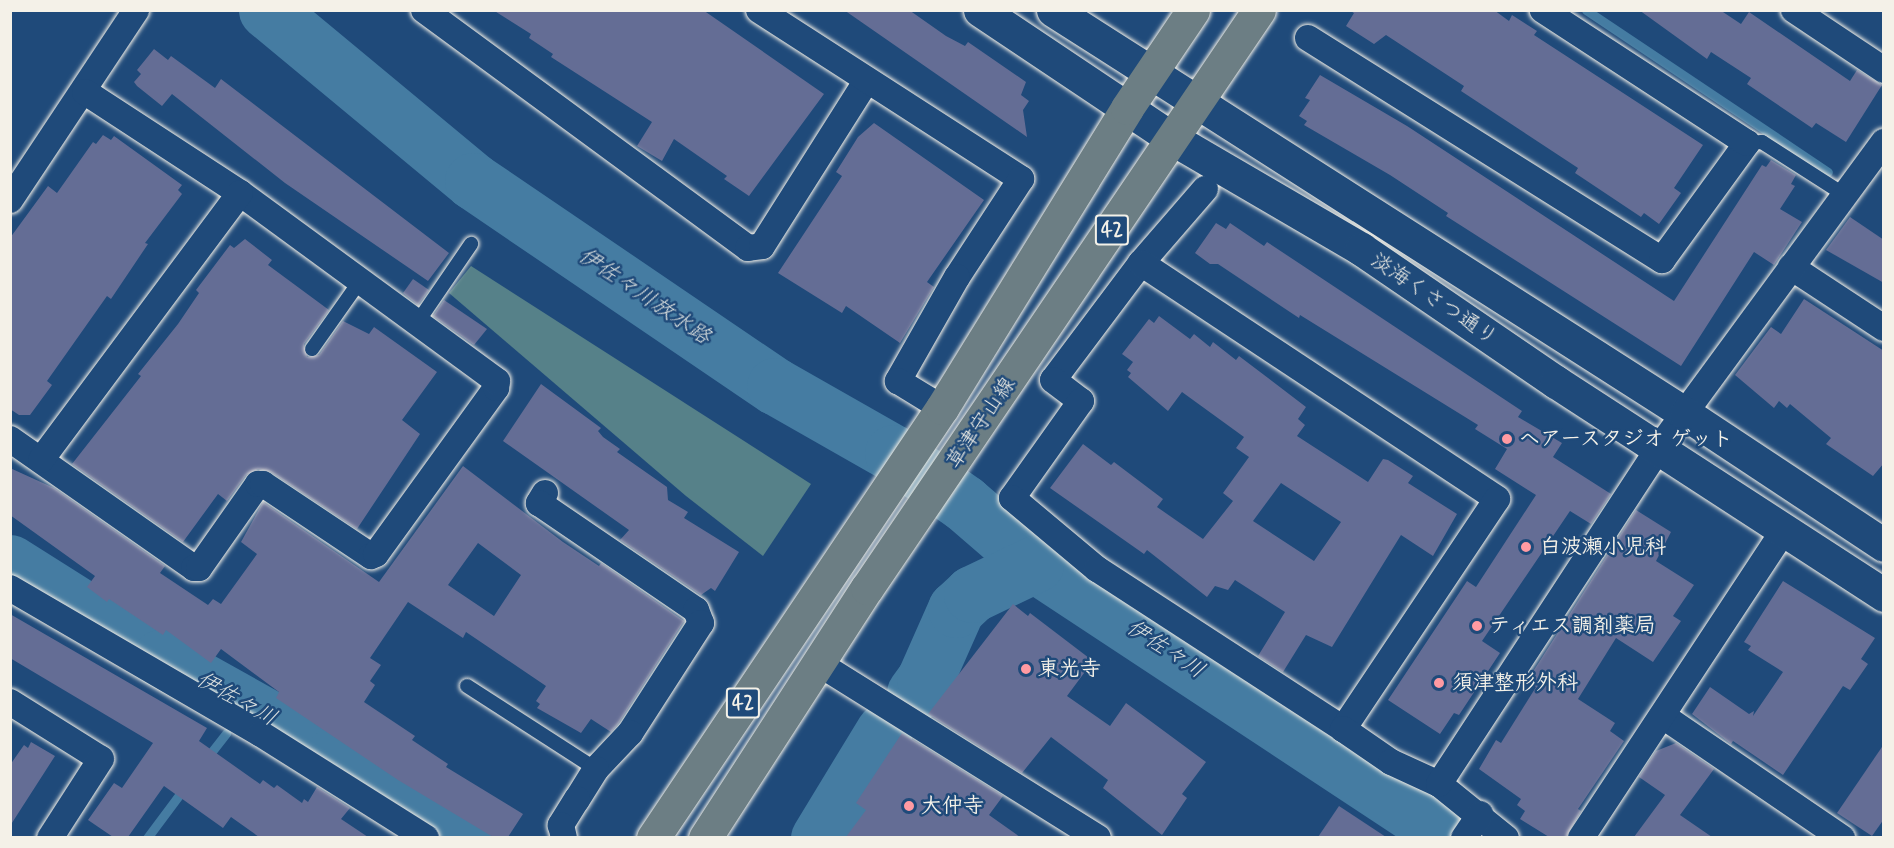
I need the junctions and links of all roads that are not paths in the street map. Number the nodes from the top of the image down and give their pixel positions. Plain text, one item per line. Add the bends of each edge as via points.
1 (136, 10) edge
2 (424, 10) edge
3 (759, 10) edge
4 (980, 10) edge
5 (1053, 10) edge
6 (1193, 10) edge
7 (1259, 10) edge
8 (1543, 10) edge
9 (1794, 10) edge
10 (1308, 38) dead end
11 (1884, 70) edge
12 (1151, 75) junction
13 (867, 80) junction
14 (85, 92) junction
15 (1200, 102) junction
16 (1127, 108) junction
17 (1173, 139) junction
18 (1884, 142) edge
19 (1747, 143) junction
20 (1205, 189) dead end
21 (240, 194) junction
22 (1845, 195) junction
23 (10, 200) edge
24 (471, 244) dead end
25 (1141, 263) junction
26 (1791, 267) junction
27 (360, 281) junction
28 (417, 323) junction
29 (1884, 328) edge
30 (312, 349) dead end
31 (1686, 414) junction
32 (936, 417) junction
33 (10, 439) edge
34 (1659, 448) junction
35 (41, 460) junction
36 (545, 494) dead end
37 (1784, 530) junction
38 (1884, 545) edge
39 (10, 588) edge
40 (1884, 595) edge
41 (818, 663) junction
42 (467, 686) dead end
43 (10, 702) edge
44 (1663, 716) junction
45 (1343, 729) junction
46 (596, 770) junction
47 (1438, 784) junction
48 (1480, 814) junction
49 (50, 837) edge
50 (426, 837) edge
51 (564, 837) edge
52 (653, 837) edge
53 (705, 837) edge
54 (1098, 837) edge
55 (1464, 837) edge
56 (1506, 837) edge
57 (1581, 837) edge
58 (1842, 837) edge

1 - 14 street
2 - 13 street via 748,248 762,246
3 - 13 street
4 - 16 street, 淡海くさつ通り
5 - 12 street, 淡海くさつ通り
6 - 12 main road, 草津守山線 / 42
7 - 15 main road, 草津守山線 / 42
8 - 19 street
9 - 11 street
10 - 19 street via 1662,260
12 - 15 street, 淡海くさつ通り
12 - 16 main road, 草津守山線 / 42
13 - 32 street via 1021,179 957,277 898,381
14 - 21 street
14 - 23 street
15 - 17 main road, 草津守山線 / 42
15 - 31 street, 淡海くさつ通り
16 - 17 street, 淡海くさつ通り
16 - 32 main road, 草津守山線 / 42
17 - 34 street, 淡海くさつ通り via 1361,249
17 - 41 main road, 草津守山線 / 42
18 - 22 street
19 - 22 lane via 1762,142
20 - 25 street
21 - 27 street
21 - 35 street
22 - 26 street
24 - 28 lane
25 - 45 street via 1497,499
25 - 45 street via 1053,380 1081,401 1012,498 1097,570
26 - 29 street
26 - 31 street
27 - 28 street
27 - 30 lane
28 - 35 street via 496,381 496,388 371,556 258,484 199,568 194,568
31 - 34 street
31 - 38 street, 淡海くさつ通り
32 - 52 main road, 草津守山線 / 42
33 - 35 street
34 - 37 street, 淡海くさつ通り
34 - 47 street
36 - 46 street via 538,503 696,610 701,623 630,733
37 - 40 street, 淡海くさつ通り
37 - 44 street
39 - 50 street via 261,734
41 - 53 main road, 草津守山線 / 42
41 - 54 street
42 - 46 lane
43 - 49 street via 101,759
44 - 57 street
44 - 58 street
45 - 47 street via 1391,762
46 - 51 street via 561,825
47 - 48 street
48 - 55 street
48 - 56 street

